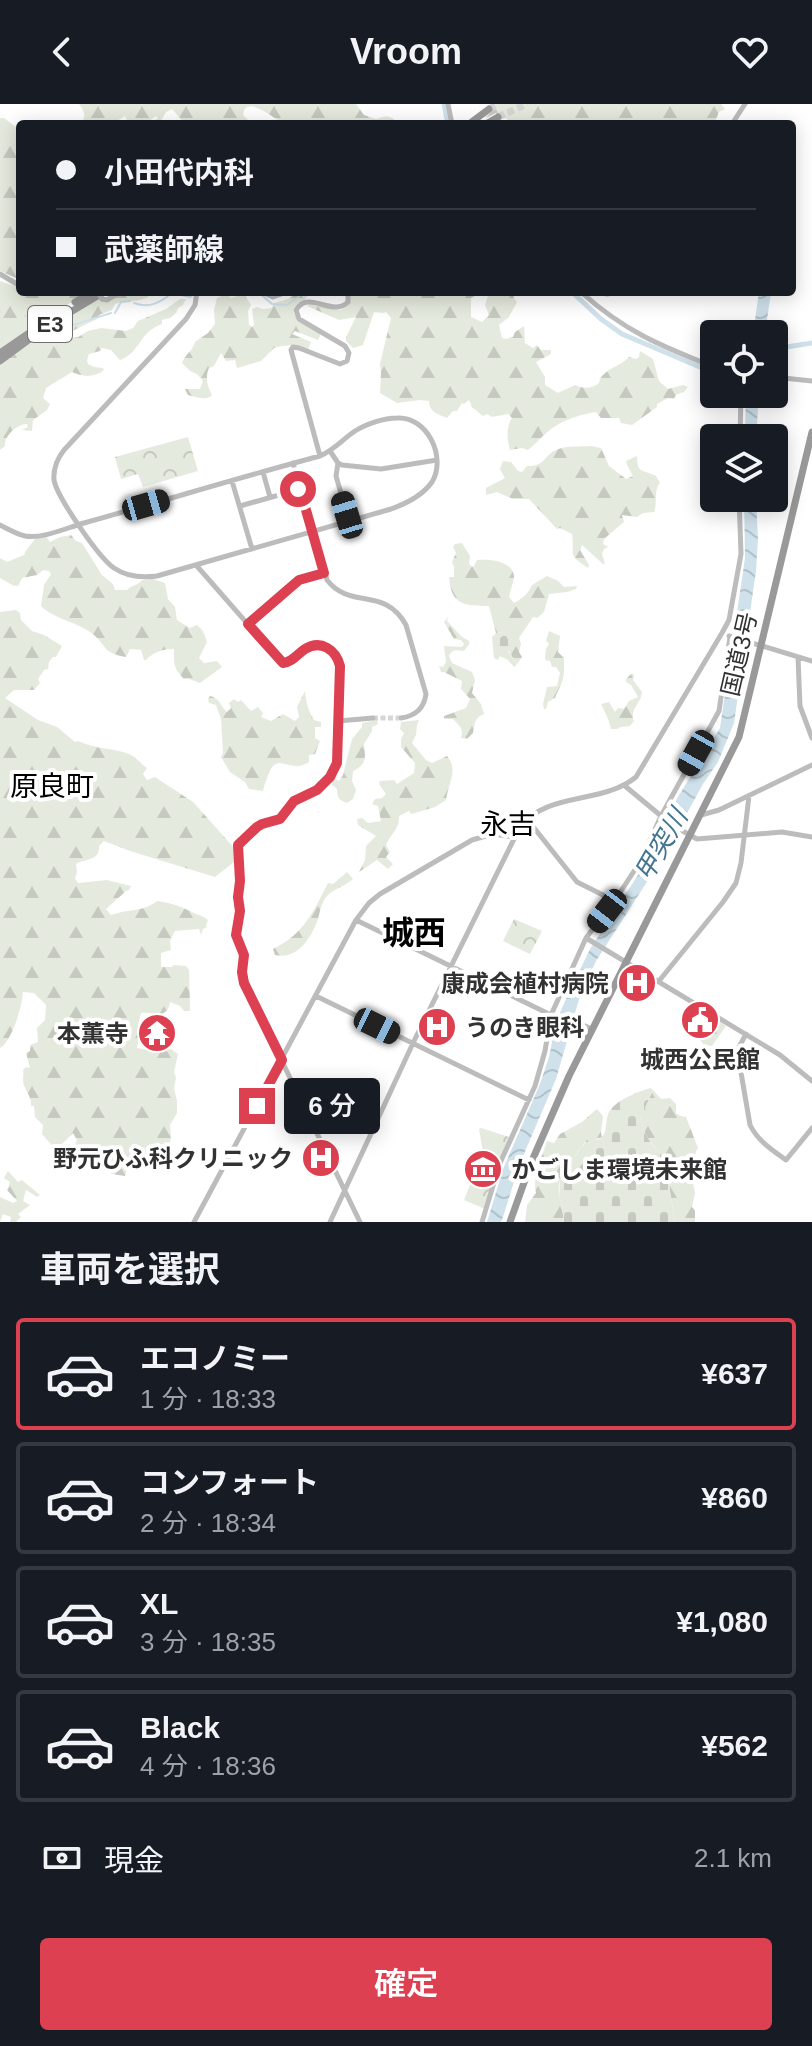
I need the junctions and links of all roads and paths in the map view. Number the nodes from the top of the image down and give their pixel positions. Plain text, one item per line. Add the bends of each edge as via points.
1 (489, 109) dead end
2 (498, 117) dead end
3 (474, 120) edge
4 (493, 120) edge
5 (88, 296) edge
6 (103, 296) edge
7 (196, 296) edge
8 (347, 296) edge
9 (586, 296) edge
10 (0, 353) edge
11 (0, 361) edge
12 (700, 361) edge
13 (788, 378) edge
14 (812, 381) edge
15 (812, 432) edge
16 (812, 446) edge
17 (330, 451) junction
18 (320, 456) junction
19 (437, 460) junction
20 (293, 463) junction
21 (338, 463) junction
22 (263, 472) junction
23 (232, 481) junction
24 (300, 489) junction
25 (270, 497) junction
26 (239, 506) junction
27 (740, 512) edge
28 (349, 521) junction
29 (79, 524) junction
30 (0, 525) edge
31 (312, 532) junction
32 (252, 549) junction
33 (196, 565) junction
34 (324, 573) junction
35 (248, 624) junction
36 (722, 633) junction
37 (730, 637) junction
38 (763, 646) junction
39 (798, 657) junction
40 (812, 661) edge
41 (373, 718) tunnel mouth
42 (401, 718) dead end
43 (338, 721) junction
44 (812, 738) edge
45 (812, 765) edge
46 (625, 786) junction
47 (749, 796) junction
48 (703, 814) junction
49 (663, 817) junction
50 (527, 819) junction
51 (744, 835) junction
52 (514, 837) junction
53 (692, 837) junction
54 (812, 837) edge
55 (615, 901) junction
56 (356, 920) junction
57 (587, 939) junction
58 (627, 963) junction
59 (451, 966) junction
60 (659, 981) junction
61 (316, 996) junction
62 (553, 1015) junction
63 (592, 1029) junction
64 (746, 1034) junction
65 (413, 1044) junction
66 (282, 1060) junction
67 (812, 1081) edge
68 (529, 1100) junction
69 (812, 1128) edge
70 (344, 1189) junction
71 (194, 1222) edge
72 (330, 1222) edge
73 (360, 1222) edge
74 (482, 1222) edge
75 (512, 1222) edge

1 - 3 highway
2 - 4 highway
5 - 10 highway, E3
6 - 11 highway, E3 via 56,320
7 - 29 street via 186,319 59,457 55,483
8 - 18 street via 343,307 305,302 296,310 299,319 349,353 340,364 299,348 291,350
9 - 12 street via 639,335
13 - 14 street
15 - 38 highway, 国道3号
16 - 38 highway, 国道3号
17 - 18 street
17 - 19 street via 359,428 400,418 424,429
17 - 21 street
18 - 20 street
19 - 21 street via 381,469
19 - 28 street via 431,482 416,496 398,507
20 - 22 street
20 - 24 street
21 - 28 street via 336,476
22 - 23 street
22 - 25 street
23 - 26 street
23 - 29 street
24 - 25 street
24 - 31 street
25 - 26 street
26 - 32 street
27 - 36 street via 741,554
28 - 31 street
29 - 30 street via 34,537
29 - 33 street via 102,557 127,574 149,577
31 - 32 street
31 - 34 street
32 - 33 street
33 - 35 street
34 - 35 street via 299,580
34 - 42 street via 344,595 382,602 405,621 426,694 418,711
35 - 43 street via 283,663 313,646 334,652 340,666
36 - 37 street
36 - 46 street via 643,768
37 - 38 street
37 - 49 street via 719,711
38 - 39 street
38 - 48 highway, 国道3号 via 739,737
39 - 40 street
39 - 44 street via 800,706
41 - 43 street
43 - 66 street via 337,763 330,777 294,801 280,819 257,827 238,845 236,935 244,955 244,983
45 - 47 street
46 - 49 street
46 - 50 street via 544,808
47 - 48 street
47 - 51 street
48 - 53 highway, 国道3号
49 - 53 street
49 - 55 street
50 - 52 street
50 - 55 street via 577,882
51 - 53 street
51 - 54 street via 790,832
51 - 60 street via 740,871 730,893
52 - 56 street via 475,838 380,894
52 - 59 street
53 - 58 highway, 国道3号
55 - 57 street
56 - 59 street
56 - 61 street
57 - 58 street
57 - 62 street
58 - 60 street
58 - 63 highway, 国道3号
58 - 75 highway, 国道3号
59 - 62 street
59 - 65 street
60 - 64 street
61 - 65 street
61 - 66 street
62 - 63 street
62 - 68 street
63 - 75 highway, 国道3号 via 536,1153
64 - 67 street
64 - 69 street via 738,1055 753,1132 786,1160
65 - 68 street
65 - 70 street
66 - 70 street
66 - 71 street
68 - 74 street via 500,1163
70 - 72 street
70 - 73 street

